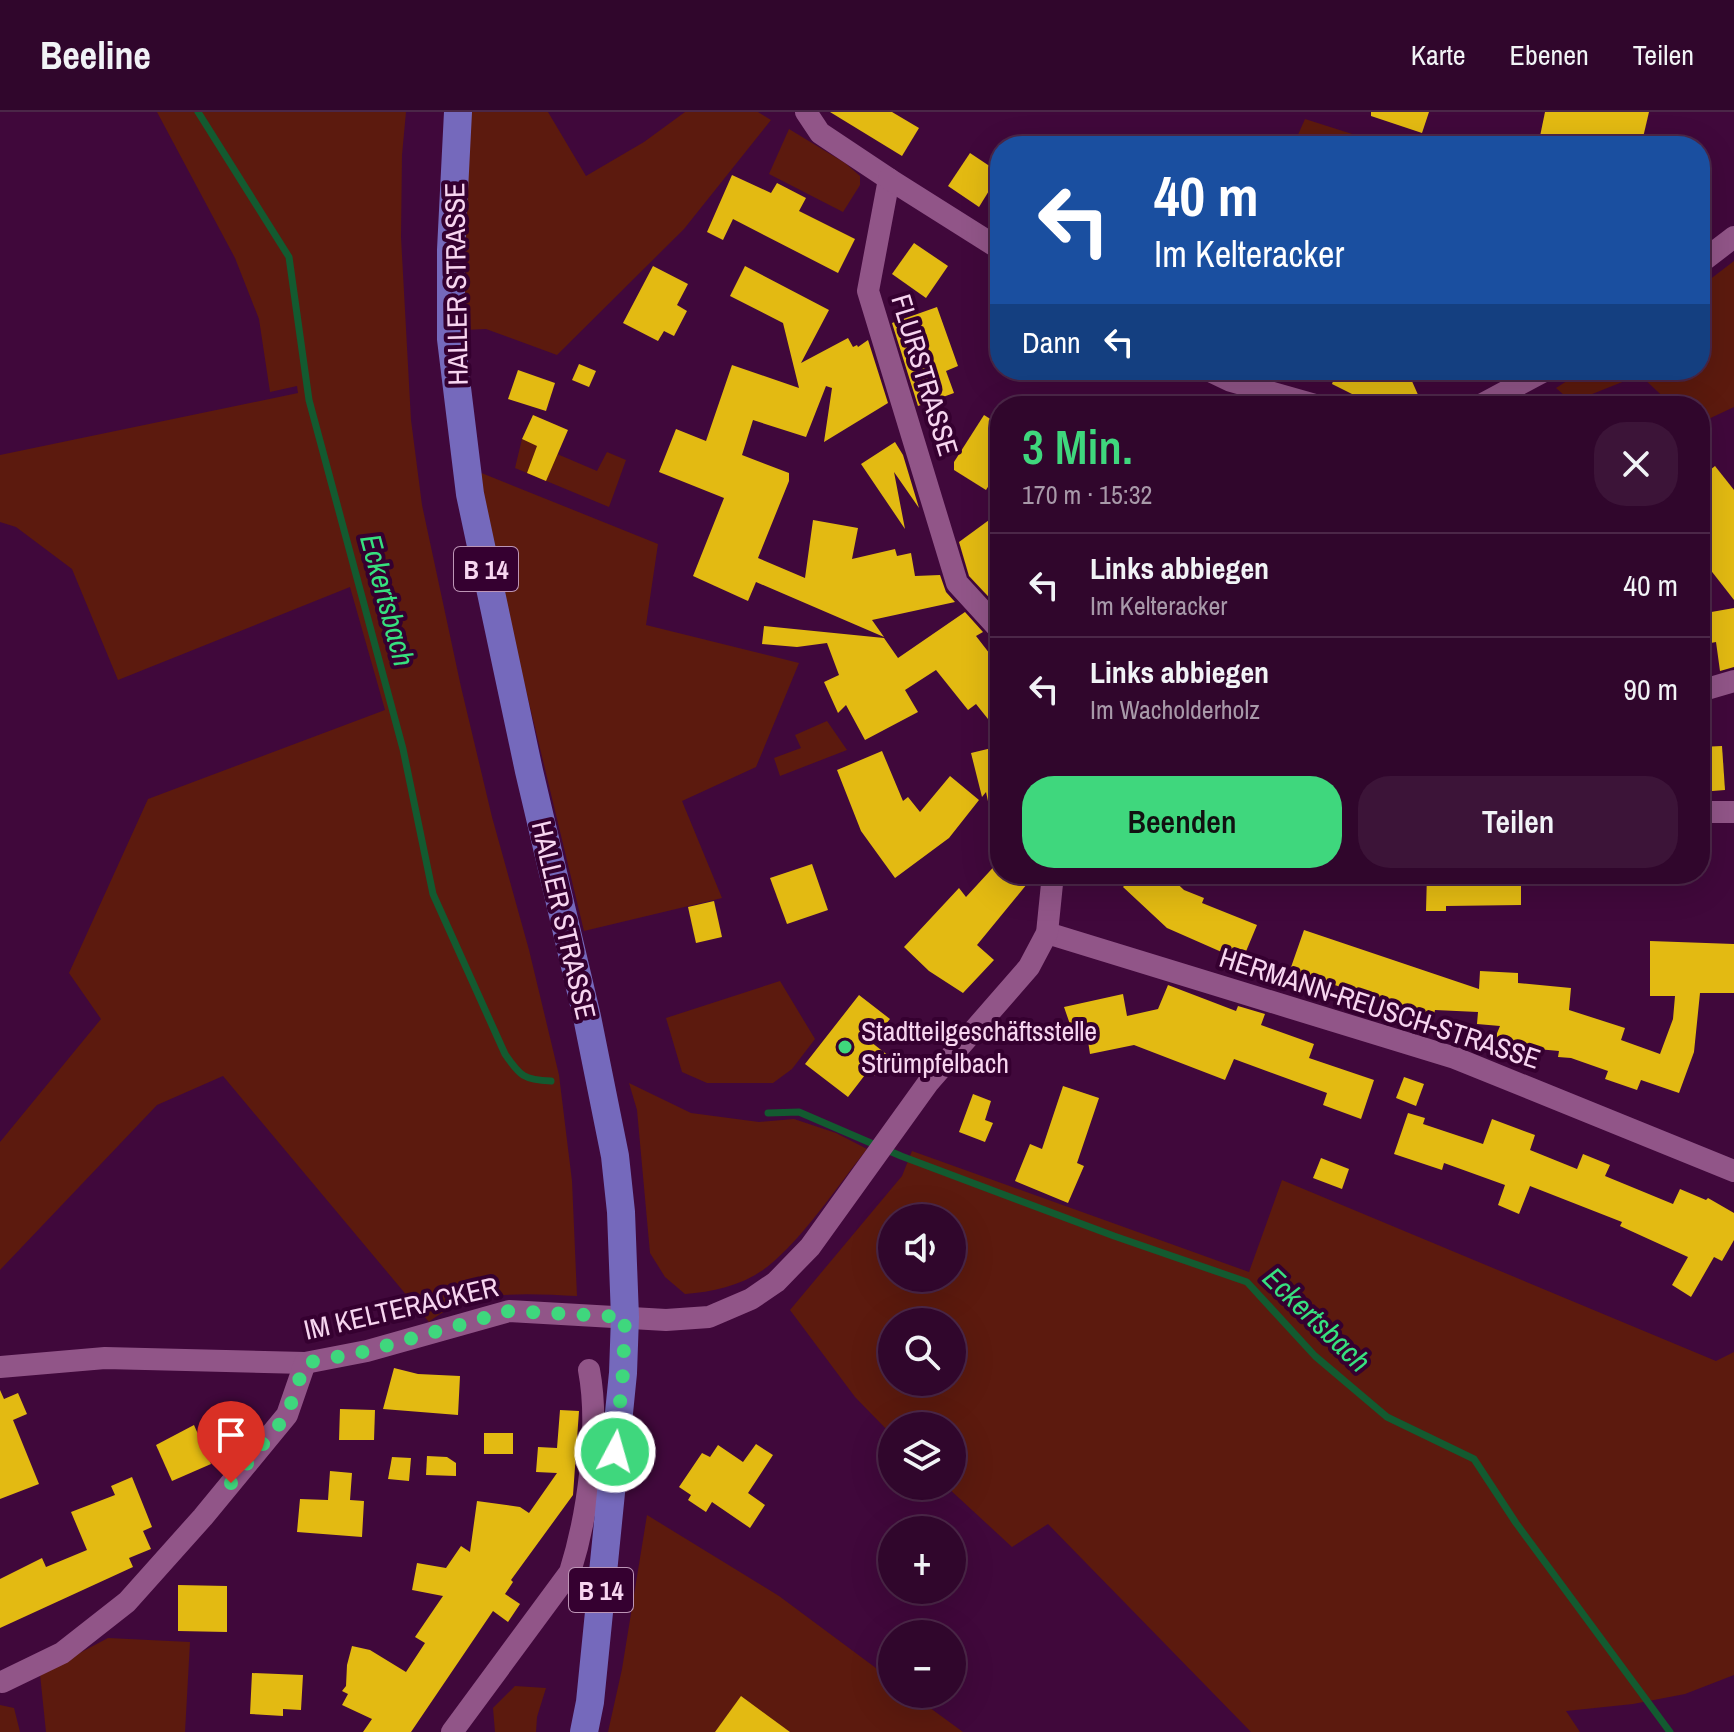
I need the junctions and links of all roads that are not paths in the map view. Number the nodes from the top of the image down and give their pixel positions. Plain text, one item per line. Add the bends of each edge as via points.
1 (458, 112) edge
2 (806, 112) edge
3 (889, 179) junction
4 (1734, 237) edge
5 (990, 243) edge
6 (1710, 255) edge
7 (1229, 380) edge
8 (1527, 380) edge
9 (1284, 396) edge
10 (1498, 396) edge
11 (990, 619) edge
12 (1734, 681) edge
13 (1710, 688) edge
14 (1710, 812) edge
15 (1734, 812) edge
16 (1052, 884) edge
17 (1047, 933) junction
18 (1734, 1171) edge
19 (625, 1317) junction
20 (305, 1363) junction
21 (0, 1367) edge
22 (589, 1370) dead end
23 (2, 1682) dead end
24 (452, 1732) edge
25 (584, 1732) edge

1 - 19 main road, HALLER STRASSE / B 14 via 451,339 468,480 615,1156
2 - 3 street via 820,133
3 - 5 street
3 - 11 street, FLURSTRASSE via 868,291 957,583
4 - 6 street
7 - 9 street
8 - 10 street
12 - 13 street
14 - 15 street
16 - 17 street
17 - 18 street, HERMANN-REUSCH-STRASSE via 1455,1058
17 - 19 street, IM KELTERACKER via 1029,967 928,1083 810,1247 776,1282 709,1317
19 - 20 street, IM KELTERACKER via 509,1311
19 - 25 main road, HALLER STRASSE / B 14
20 - 21 street, IM KELTERACKER via 105,1358
20 - 23 street via 287,1415 127,1602 62,1653
22 - 24 street via 594,1397 588,1487 570,1572

